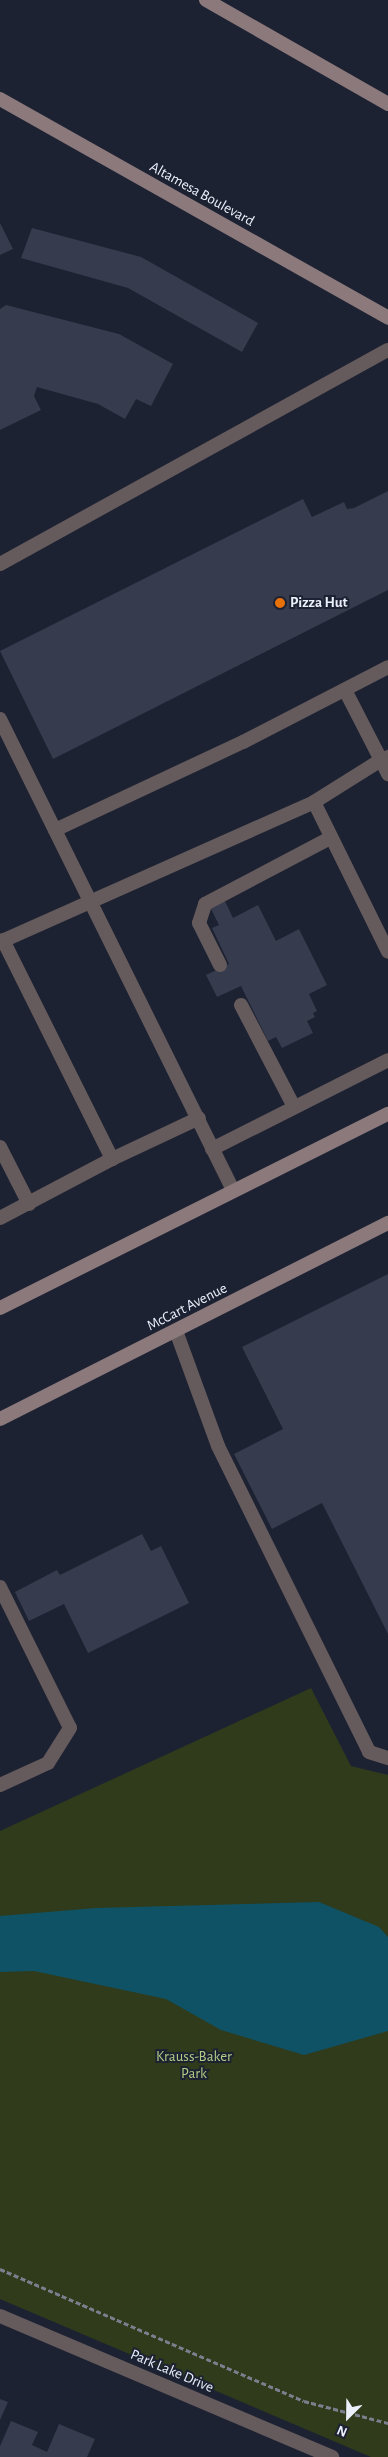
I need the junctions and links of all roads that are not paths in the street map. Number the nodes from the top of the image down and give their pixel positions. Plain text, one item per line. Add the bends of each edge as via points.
1 (216, 2) edge
2 (0, 99) edge
3 (388, 104) edge
4 (388, 318) edge
5 (388, 350) edge
6 (0, 564) edge
7 (388, 667) edge
8 (345, 690) junction
9 (0, 719) edge
10 (385, 759) edge
11 (388, 774) edge
12 (314, 802) junction
13 (55, 830) junction
14 (330, 838) junction
15 (90, 902) junction
16 (2, 941) edge
17 (388, 952) edge
18 (220, 965) dead end
19 (241, 1005) dead end
20 (388, 1060) edge
21 (294, 1107) junction
22 (388, 1114) edge
23 (199, 1118) junction
24 (0, 1147) edge
25 (212, 1149) junction
26 (112, 1159) junction
27 (233, 1190) junction
28 (29, 1204) junction
29 (0, 1218) edge
30 (388, 1223) edge
31 (0, 1308) edge
32 (176, 1330) junction
33 (0, 1419) edge
34 (0, 1587) edge
35 (388, 1758) edge
36 (0, 1785) edge
37 (0, 2316) edge
38 (332, 2457) edge

1 - 3 main road
2 - 4 main road, Altamesa Boulevard
5 - 6 street
7 - 8 street
8 - 10 street
8 - 13 street
9 - 13 street
10 - 11 street
10 - 12 street
12 - 14 street
12 - 15 street
13 - 15 street
14 - 17 street
14 - 18 street via 205,904 199,923
15 - 16 street
15 - 23 street
16 - 26 street
19 - 21 street
20 - 21 street
21 - 25 street
22 - 27 main road
23 - 25 street
23 - 26 street
24 - 28 street
25 - 27 street
26 - 28 street
27 - 31 main road
28 - 29 street
30 - 32 main road, McCart Avenue
32 - 33 main road, McCart Avenue
32 - 35 street via 218,1446 369,1752
34 - 36 street via 70,1728 48,1763
37 - 38 street, Park Lake Drive

